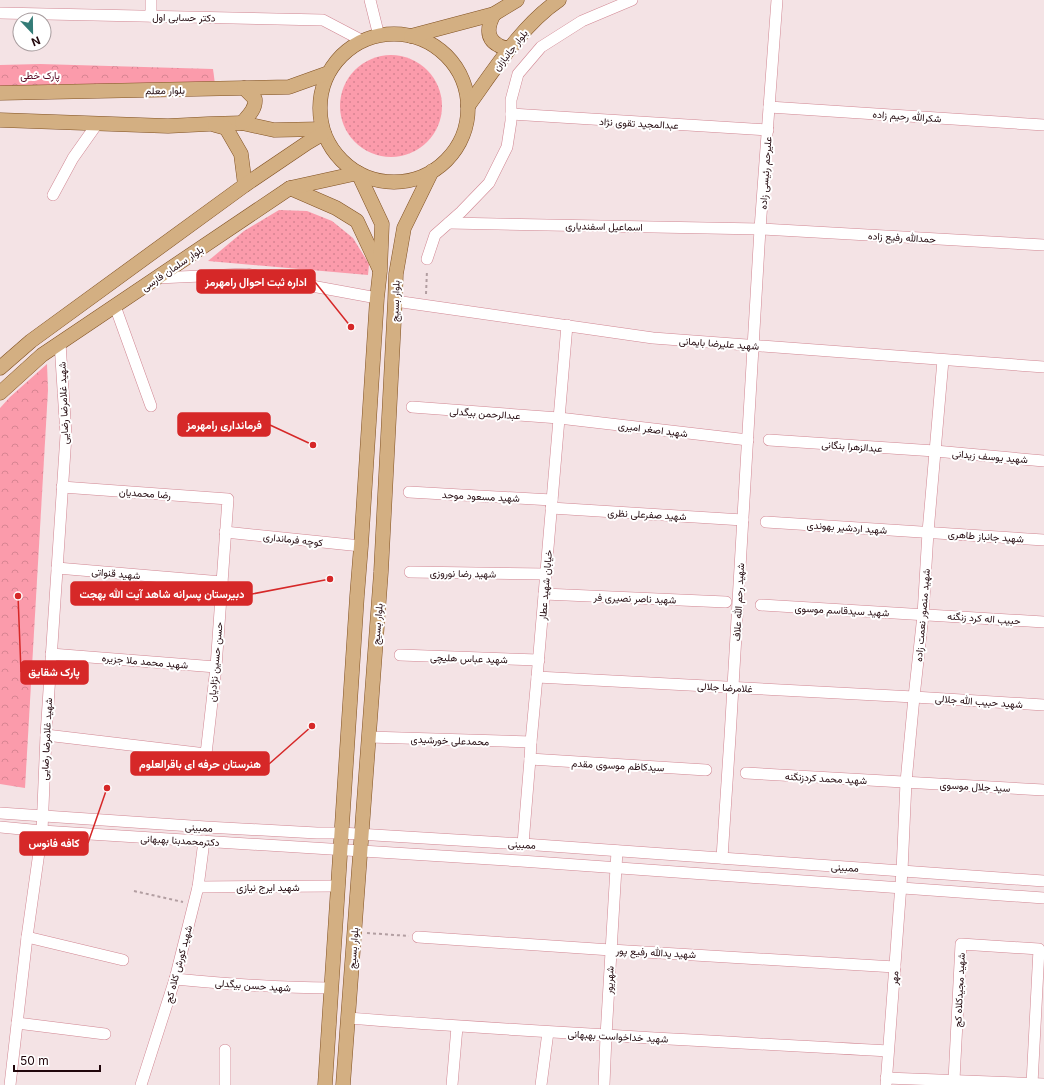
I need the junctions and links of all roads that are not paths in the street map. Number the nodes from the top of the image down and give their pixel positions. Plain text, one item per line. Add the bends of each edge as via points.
1 (151, 0) edge
2 (370, 0) edge
3 (517, 0) edge
4 (559, 0) edge
5 (632, 0) edge
6 (777, 0) edge
7 (0, 13) edge
8 (494, 14) junction
9 (151, 16) junction
10 (379, 36) junction
11 (411, 36) junction
12 (363, 41) junction
13 (511, 48) junction
14 (328, 73) junction
15 (244, 88) junction
16 (0, 93) edge
17 (468, 106) junction
18 (769, 107) junction
19 (511, 114) junction
20 (0, 120) edge
21 (97, 124) junction
22 (208, 124) junction
23 (242, 124) junction
24 (1044, 125) edge
25 (768, 130) junction
26 (323, 131) junction
27 (432, 171) junction
28 (358, 173) junction
29 (245, 185) junction
30 (290, 188) junction
31 (53, 195) dead end
32 (448, 223) junction
33 (382, 224) junction
34 (404, 228) junction
35 (760, 230) junction
36 (1044, 245) edge
37 (427, 260) road end
38 (380, 271) junction
39 (157, 278) junction
40 (376, 298) junction
41 (395, 301) junction
42 (115, 306) junction
43 (567, 325) junction
44 (60, 343) junction
45 (753, 346) junction
46 (943, 360) junction
47 (1044, 367) edge
48 (0, 368) edge
49 (0, 393) edge
50 (151, 406) dead end
51 (412, 407) dead end
52 (559, 418) junction
53 (748, 440) junction
54 (769, 440) dead end
55 (935, 451) junction
56 (1044, 461) edge
57 (62, 487) junction
58 (409, 492) dead end
59 (228, 499) joint
60 (552, 504) junction
61 (743, 520) junction
62 (766, 522) dead end
63 (225, 532) junction
64 (928, 532) junction
65 (1044, 540) edge
66 (361, 546) junction
67 (57, 568) junction
68 (410, 572) dead end
69 (546, 574) junction
70 (222, 582) junction
71 (544, 594) junction
72 (357, 596) junction
73 (379, 598) junction
74 (726, 602) dead end
75 (761, 605) dead end
76 (923, 614) junction
77 (1044, 622) edge
78 (51, 654) junction
79 (400, 655) dead end
80 (538, 660) junction
81 (216, 667) junction
82 (537, 677) junction
83 (733, 688) junction
84 (914, 697) junction
85 (1044, 705) edge
86 (46, 736) junction
87 (369, 737) junction
88 (531, 742) junction
89 (530, 759) junction
90 (706, 770) dead end
91 (746, 773) dead end
92 (906, 782) junction
93 (1044, 790) edge
94 (0, 813) edge
95 (43, 816) junction
96 (0, 827) edge
97 (42, 832) junction
98 (341, 833) junction
99 (361, 835) junction
100 (204, 841) junction
101 (523, 844) junction
102 (341, 850) junction
103 (360, 851) junction
104 (617, 851) junction
105 (722, 858) junction
106 (616, 868) junction
107 (902, 871) junction
108 (1044, 880) edge
109 (338, 886) junction
110 (198, 887) junction
111 (900, 888) junction
112 (1044, 898) edge
113 (27, 937) junction
114 (418, 937) road end
115 (611, 950) junction
116 (123, 960) dead end
117 (895, 967) junction
118 (175, 979) junction
119 (332, 988) junction
120 (348, 1018) junction
121 (17, 1023) junction
122 (457, 1027) junction
123 (548, 1032) junction
124 (105, 1034) dead end
125 (606, 1036) junction
126 (225, 1050) dead end
127 (888, 1051) junction
128 (954, 1080) junction
129 (886, 1081) edge
130 (984, 1083) edge
131 (1032, 1084) junction
132 (1044, 1084) edge
133 (10, 1085) edge
134 (141, 1085) edge
135 (225, 1085) edge
136 (325, 1085) edge
137 (343, 1085) edge
138 (452, 1085) edge
139 (541, 1085) edge
140 (604, 1085) edge

1 - 9 street
2 - 10 street
3 - 8 main road
4 - 13 main road, بلوار جانبازان via 522,33
5 - 19 street via 582,21 541,47 518,74 511,100
6 - 18 street, علیرحم رئیسی زاده
7 - 9 street, دکتر حسابی اول
8 - 11 main road
8 - 13 main road via 489,24 492,40 499,46
9 - 12 street, دکتر حسابی اول via 323,20
10 - 11 main road
10 - 12 main road
11 - 17 main road via 429,43 445,54 457,69 465,87
12 - 14 main road via 349,49
13 - 17 main road, بلوار جانبازان
14 - 15 main road, بلوار معلم via 289,87
14 - 26 main road via 321,97
15 - 16 main road, بلوار معلم
15 - 23 main road via 255,99 256,105
17 - 27 main road via 466,125 459,143
18 - 24 street, شکرالله رحیم زاده
18 - 25 street, علیرحم رئیسی زاده
19 - 25 street, عبدالمجید تقوی نژاد
19 - 32 street via 507,147 489,183
20 - 21 main road
21 - 22 main road
21 - 31 street via 73,158
22 - 23 main road
22 - 29 main road via 226,128 241,154
23 - 26 main road via 274,130
25 - 35 street, علیرحم رئیسی زاده
26 - 28 main road via 330,147 342,162
26 - 29 main road
27 - 28 main road via 414,179 395,182 376,180
27 - 34 main road, بلوار بسیج
28 - 30 main road, بلوار سلمان فارسی
28 - 33 main road, بلوار بسیج
29 - 48 main road via 31,341
30 - 38 main road via 336,208 357,221
30 - 39 main road, بلوار سلمان فارسی
32 - 35 street, اسماعیل اسفندیاری
32 - 37 street via 435,235
33 - 34 main road via 392,222
33 - 38 main road, بلوار بسیج
34 - 41 main road, بلوار بسیج via 396,274
35 - 36 street, حمدالله رفیع زاده
35 - 45 street, علیرحم رئیسی زاده
38 - 40 main road, بلوار بسیج
39 - 40 street via 246,274
39 - 42 main road, بلوار سلمان فارسی
40 - 66 main road, بلوار بسیج
41 - 43 street, شهید علیرضا بایمانی
41 - 73 main road, بلوار بسیج
42 - 44 main road, بلوار سلمان فارسی
42 - 50 street
43 - 45 street, شهید علیرضا بایمانی via 653,338
43 - 52 street, خیابان شهید عطار
44 - 49 main road, بلوار سلمان فارسی via 42,355
44 - 57 street, شهید غلامرضا رضایی via 66,435
45 - 46 street, شهید علیرضا بایمانی
45 - 53 street, شهید رحم الله علاف
46 - 47 street, شهید علیرضا بایمانی
46 - 55 street, شهید منصور نعمت زاده
51 - 52 street, عبدالرحمن بیگدلی
52 - 53 street, شهید اصغر امیری
52 - 60 street, خیابان شهید عطار
53 - 61 street, شهید رحم الله علاف
54 - 55 street, عبدالزهرا بنگانی
55 - 56 street, شهید یوسف زیدانی
55 - 64 street, شهید منصور نعمت زاده
57 - 59 street, رضا محمدیان
57 - 67 street, شهید غلامرضا رضایی
58 - 60 street, شهید مسعود موحد
59 - 63 street, حسن حسین نژادیان
60 - 61 street, شهید صفرعلی نظری
60 - 69 street, خیابان شهید عطار
61 - 83 street, شهید رحم الله علاف
62 - 64 street, شهید اردشیر بهوندی
63 - 66 street, کوچه فرمانداری
63 - 70 street, حسن حسین نژادیان
64 - 65 street, شهید جانباز طاهری
64 - 76 street, شهید منصور نعمت زاده
66 - 72 main road, بلوار بسیج
67 - 70 street, شهید قنواتی
67 - 78 street, شهید غلامرضا رضایی
68 - 69 street, شهید رضا نوروزی
69 - 71 street, خیابان شهید عطار
70 - 81 street, حسن حسین نژادیان
71 - 74 street, شهید ناصر نصیری فر
71 - 80 street, خیابان شهید عطار
72 - 73 main road
72 - 98 main road, بلوار بسیج
73 - 87 main road, بلوار بسیج
75 - 76 street, شهید سیدقاسم موسوی
76 - 77 street, حبیب اله کرد زنگنه
76 - 84 street, شهید منصور نعمت زاده
78 - 81 street, شهید محمد ملا جزیره
78 - 86 street, شهید غلامرضا رضایی
79 - 80 street, شهید عباس هلیچی
80 - 82 street, خیابان شهید عطار
81 - 86 street, حسن حسین نژادیان via 206,754
82 - 83 street, غلامرضا جلالی
82 - 88 street, خیابان شهید عطار
83 - 84 street, غلامرضا جلالی
83 - 105 street, شهید رحم الله علاف
84 - 85 street, شهید حبیب الله جلالی
84 - 92 street, شهید منصور نعمت زاده
86 - 95 street, شهید غلامرضا رضایی
87 - 88 street, محمدعلی خورشیدی
87 - 99 main road, بلوار بسیج
88 - 89 street, خیابان شهید عطار
89 - 90 street, سیدکاظم موسوی مقدم
89 - 101 street, خیابان شهید عطار
91 - 92 street, شهید محمد کردزنگنه
92 - 93 street, سید جلال موسوی
92 - 107 street, شهید منصور نعمت زاده
94 - 95 street, ممبینی
95 - 97 street, شهید غلامرضا رضایی
95 - 98 street, ممبینی
96 - 97 street, دکترمحمدبنا بهبهانی
97 - 100 street, دکترمحمدبنا بهبهانی
97 - 113 street, شهید غلامرضا رضایی
98 - 99 street, ممبینی
98 - 102 main road, بلوار بسیج
99 - 101 street, ممبینی
99 - 103 main road, بلوار بسیج
100 - 102 street, دکترمحمدبنا بهبهانی
100 - 110 street, شهید کورش کلاه کج
101 - 104 street, ممبینی
102 - 103 street, دکترمحمدبنا بهبهانی
102 - 109 main road, بلوار بسیج
103 - 106 street, ممبینی
103 - 120 main road, بلوار بسیج
104 - 105 street, ممبینی
104 - 106 street, شهریور
105 - 107 street, ممبینی
106 - 111 street, ممبینی
106 - 115 street, شهریور
107 - 108 street, ممبینی
107 - 111 street, مهر
109 - 110 street, شهید ایرج نیازی
109 - 119 main road, بلوار بسیج
110 - 118 street, شهید کورش کلاه کج
111 - 112 street, ممبینی
111 - 117 street, مهر
113 - 116 street
113 - 121 street, شهید غلامرضا رضایی
114 - 115 street, شهید یدالله رفیع پور
115 - 117 street, شهید یدالله رفیع پور
115 - 125 street, شهریور
117 - 127 street, مهر
118 - 119 street, شهید حسن بیگدلی via 247,986
118 - 134 street, شهید کورش کلاه کج
119 - 136 main road, بلوار بسیج
120 - 122 street, شهید خداخواست بهبهانی
120 - 137 main road, بلوار بسیج
121 - 124 street
121 - 133 street, شهید غلامرضا رضایی
122 - 123 street, شهید خداخواست بهبهانی
122 - 138 street
123 - 125 street, شهید خداخواست بهبهانی
123 - 139 street
125 - 127 street, شهید خداخواست بهبهانی
125 - 140 street, شهریور
126 - 135 street
127 - 129 street, مهر
128 - 129 street
128 - 130 street
128 - 131 street, شهید مجیدکلاه کج via 961,944 1039,949
130 - 131 street
131 - 132 street

